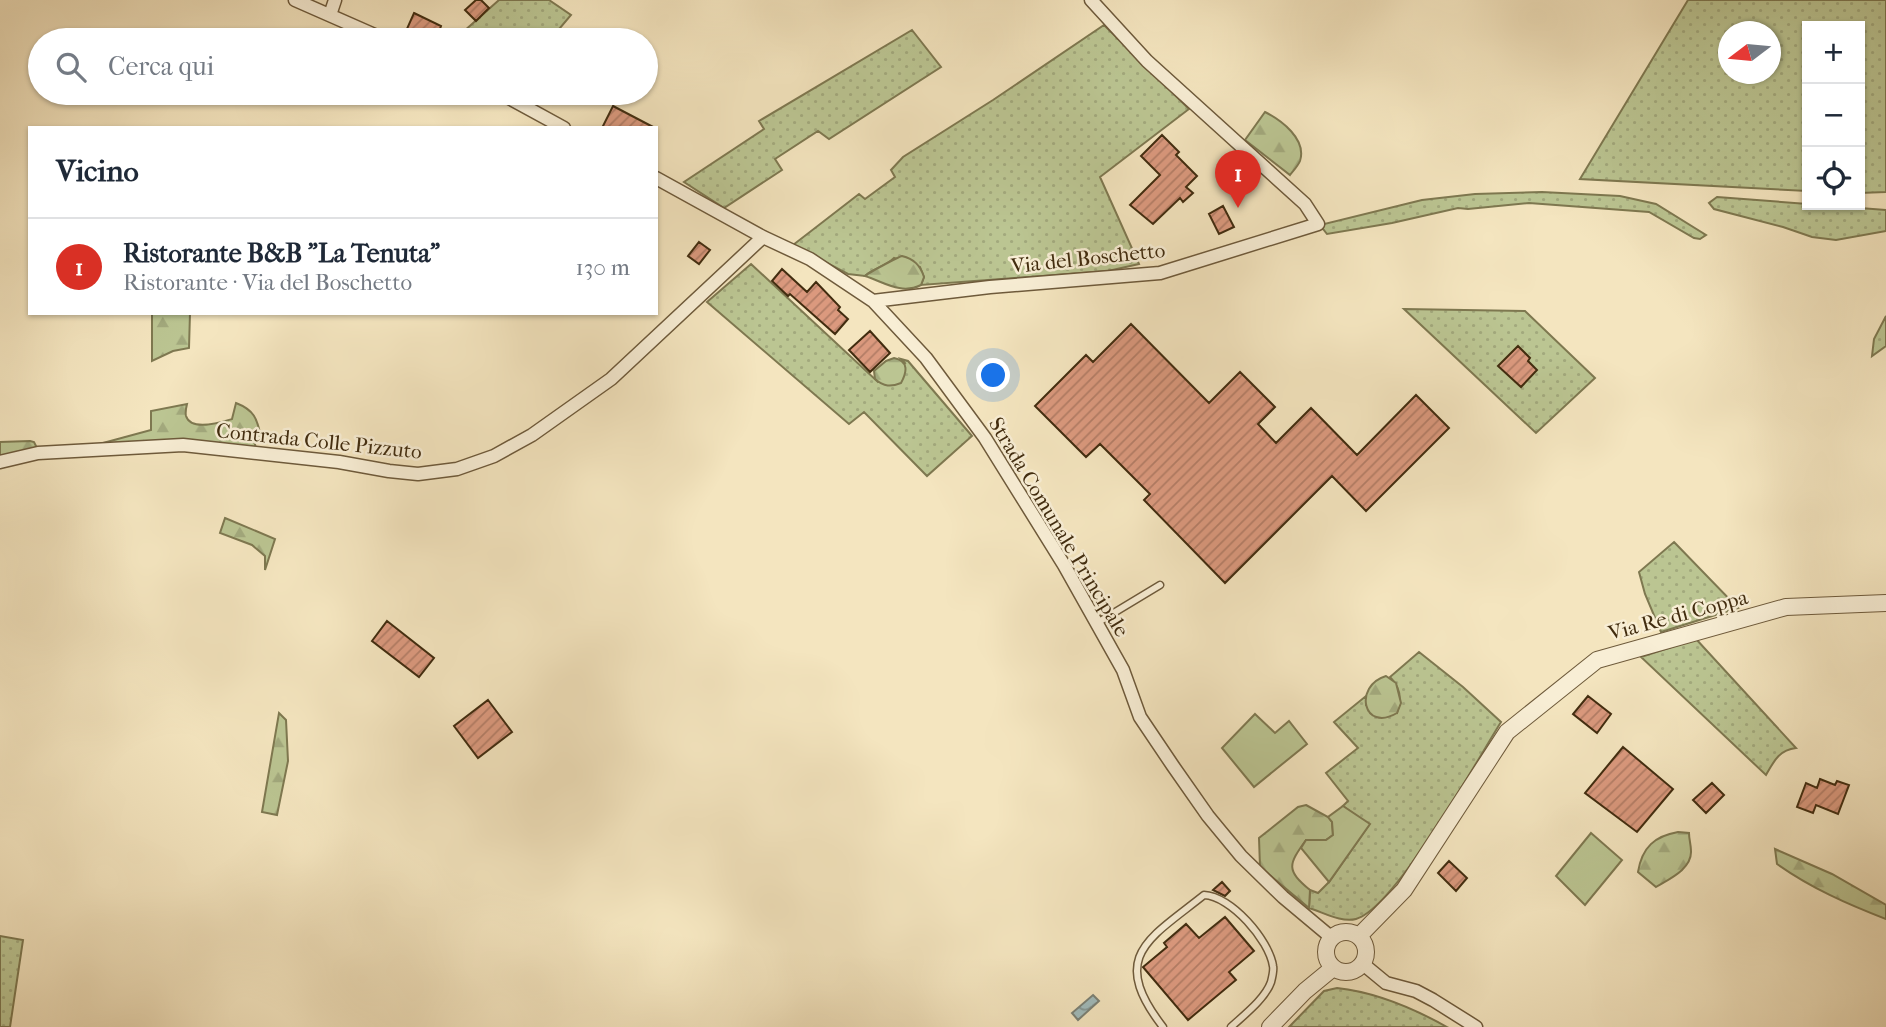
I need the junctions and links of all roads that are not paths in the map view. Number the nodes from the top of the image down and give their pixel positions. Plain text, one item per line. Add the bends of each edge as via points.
1 (295, 0) edge
2 (335, 0) edge
3 (1091, 0) edge
4 (330, 15) junction
5 (359, 28) edge
6 (522, 105) edge
7 (560, 126) edge
8 (658, 179) edge
9 (763, 237) junction
10 (873, 301) junction
11 (0, 462) edge
12 (1160, 586) dead end
13 (1886, 603) edge
14 (1097, 623) junction
15 (1359, 936) junction
16 (1332, 938) junction
17 (1363, 964) junction
18 (1333, 968) junction
19 (1163, 1027) edge
20 (1231, 1027) edge
21 (1270, 1027) edge
22 (1476, 1027) edge

1 - 4 street
2 - 4 street
3 - 10 street, Via del Boschetto via 1147,61 1305,204 1318,224 1160,273
4 - 5 street
6 - 7 street
8 - 9 street, Strada Comunale Principale
9 - 10 street, Strada Comunale Principale via 810,259
9 - 11 street, Contrada Colle Pizzuto via 611,379 532,435 457,469 418,474 183,445 38,453
10 - 14 street, Strada Comunale Principale via 926,358 985,438
12 - 14 lane
13 - 15 street, Via Re di Coppa via 1786,607 1597,660 1507,732 1404,890
14 - 16 street, Strada Comunale Principale via 1123,670 1140,717 1208,816 1241,856
15 - 16 street via 1342,932
15 - 17 street via 1366,953
16 - 18 street via 1326,956
17 - 18 street via 1349,973
17 - 22 street via 1386,983 1424,995
18 - 21 street
19 - 20 lane via 1140,990 1135,969 1139,955 1152,937 1204,895 1213,895 1248,922 1274,967 1270,985

